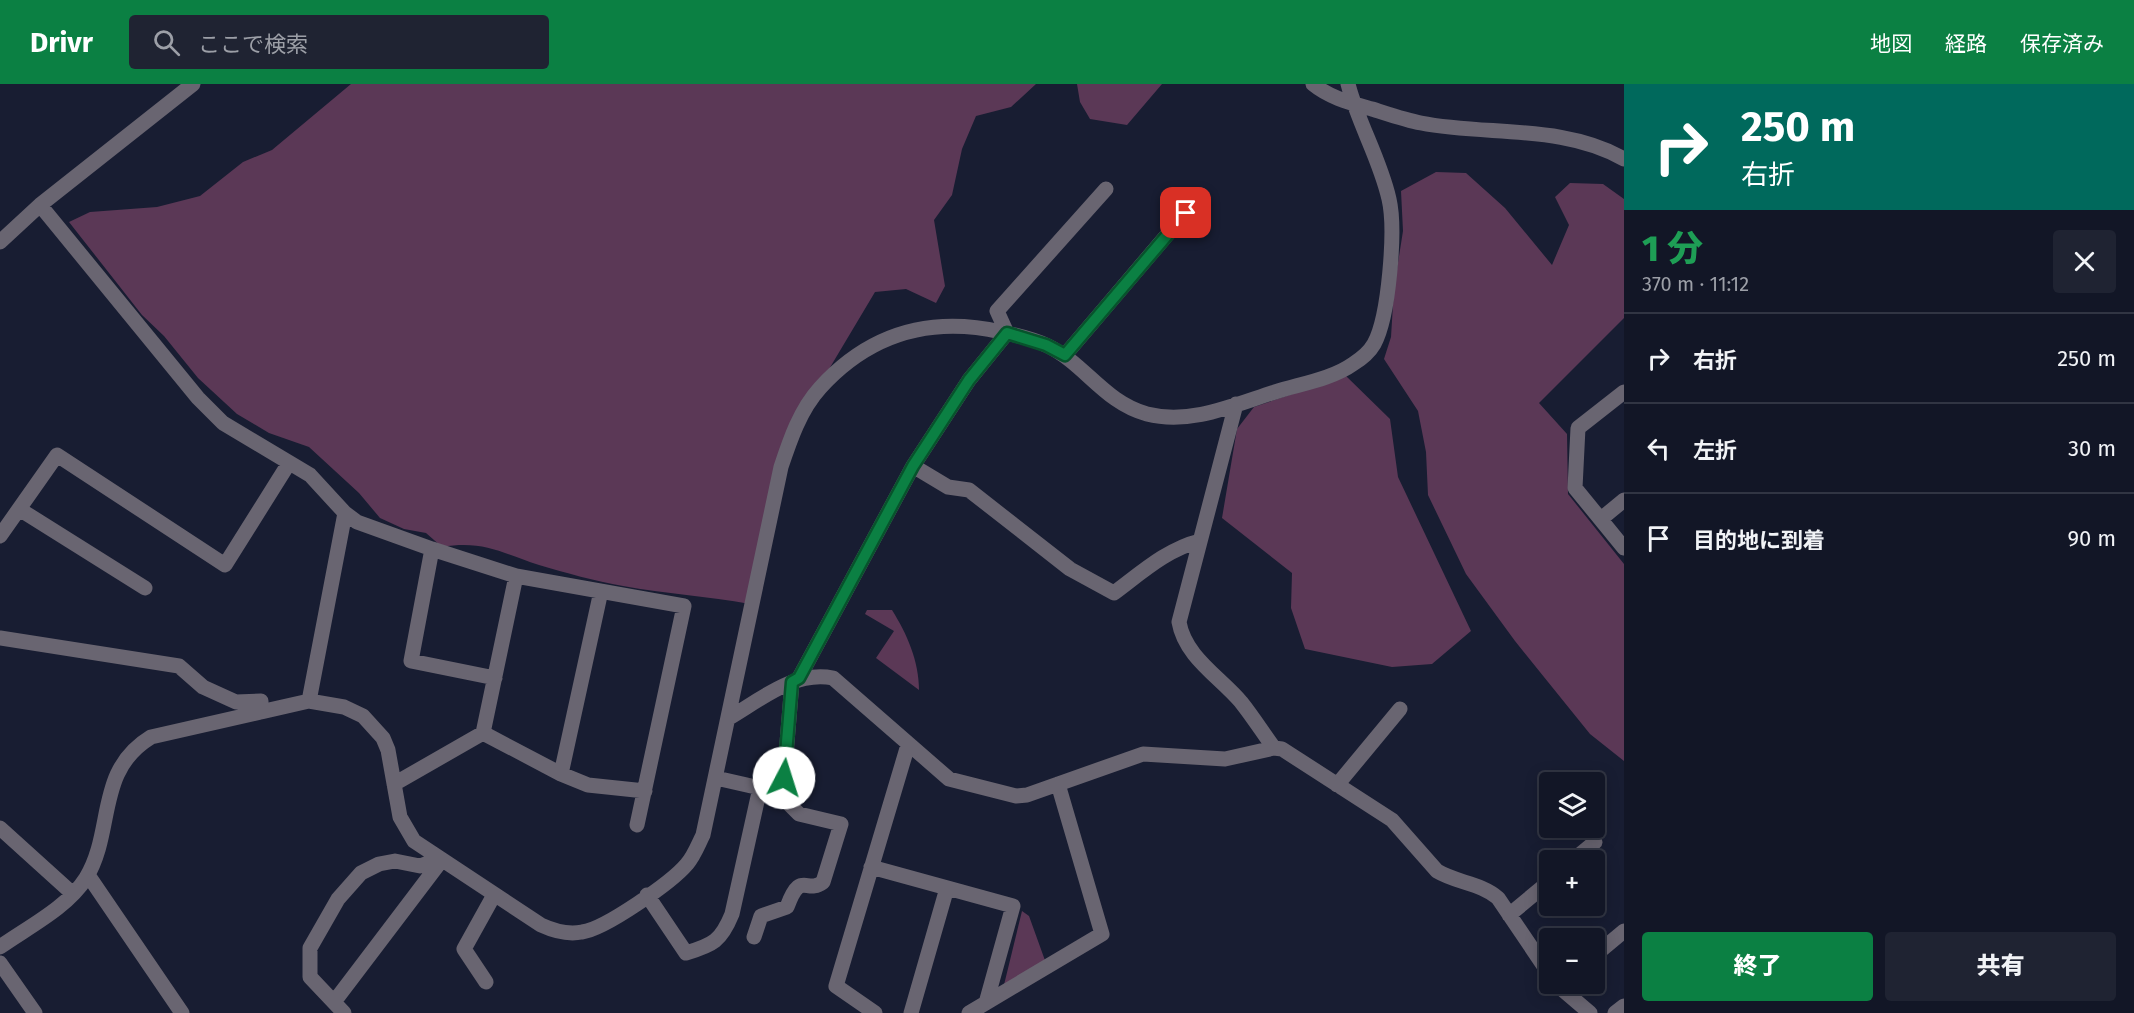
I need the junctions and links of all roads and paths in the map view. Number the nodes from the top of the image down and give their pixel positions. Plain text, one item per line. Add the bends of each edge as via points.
1 (193, 84) edge
2 (1313, 84) edge
3 (1347, 84) edge
4 (1353, 104) junction
5 (1624, 159) edge
6 (1106, 189) dead end
7 (1201, 195) dead end
8 (40, 204) junction
9 (0, 242) edge
10 (1007, 333) junction
11 (1065, 355) junction
12 (1624, 392) edge
13 (1236, 404) junction
14 (289, 463) junction
15 (913, 466) junction
16 (1624, 501) edge
17 (19, 509) junction
18 (345, 513) junction
19 (1601, 519) junction
20 (0, 536) edge
21 (1200, 541) junction
22 (1624, 548) edge
23 (432, 549) junction
24 (516, 576) junction
25 (145, 588) dead end
26 (601, 591) junction
27 (0, 638) edge
28 (495, 678) junction
29 (796, 680) junction
30 (309, 701) junction
31 (1400, 709) dead end
32 (261, 711) junction
33 (729, 718) junction
34 (483, 733) junction
35 (908, 745) junction
36 (1274, 748) junction
37 (561, 774) junction
38 (716, 778) junction
39 (394, 784) junction
40 (1058, 784) junction
41 (1337, 785) junction
42 (645, 791) junction
43 (637, 825) dead end
44 (0, 828) edge
45 (1595, 842) dead end
46 (1585, 850) edge
47 (440, 860) junction
48 (871, 867) junction
49 (88, 875) junction
50 (947, 888) junction
51 (1539, 890) edge
52 (73, 894) junction
53 (494, 895) junction
54 (647, 895) junction
55 (1509, 915) junction
56 (1624, 931) edge
57 (754, 937) dead end
58 (0, 946) edge
59 (1605, 947) edge
60 (1539, 958) edge
61 (0, 963) edge
62 (486, 982) dead end
63 (1569, 994) edge
64 (986, 1003) junction
65 (1624, 1006) edge
66 (339, 1008) edge
67 (35, 1013) edge
68 (182, 1013) edge
69 (875, 1013) edge
70 (911, 1013) edge
71 (969, 1013) edge
72 (1590, 1013) edge
73 (1615, 1013) edge

1 - 8 street
2 - 4 street
3 - 4 street
4 - 5 street via 1421,123 1563,138 1609,150
4 - 13 street via 1390,202 1392,232 1384,318 1379,333 1373,346 1353,365
6 - 10 street via 997,311
7 - 11 street
8 - 9 street
8 - 14 street via 198,398 223,423
10 - 11 street
10 - 15 street via 969,380
10 - 33 street via 947,325 903,332 859,354 819,389 790,437 781,467
11 - 13 street via 1130,410 1180,418
12 - 19 street via 1578,428 1575,488
13 - 21 street
14 - 17 street via 225,565 57,455
14 - 18 street via 310,475
15 - 21 street via 948,487 969,490 1070,569 1114,593 1165,555
15 - 29 street
16 - 19 street
17 - 20 street
17 - 25 street
18 - 23 street via 357,522
18 - 30 street
19 - 22 street
21 - 36 street via 1179,622 1180,632 1206,667 1241,702
23 - 24 street
23 - 28 street via 411,661
24 - 26 street
24 - 28 street
26 - 37 street
26 - 42 street via 684,606
27 - 32 street via 178,666 203,687 236,702 261,701
28 - 34 street
29 - 33 street
29 - 35 street via 826,676 839,682
29 - 57 street via 784,778 788,803 800,814 841,824 823,882 799,886 787,907 761,916
30 - 32 street
30 - 39 street via 344,707 363,716 383,738
31 - 41 street
32 - 49 street via 151,737 135,747 114,781
33 - 38 street
34 - 37 street
34 - 39 street
35 - 40 street via 955,782 1016,796
35 - 48 street
36 - 40 street via 1225,759 1143,754
36 - 41 street via 1282,749
37 - 42 street via 588,785
38 - 54 street via 694,853 676,875
38 - 54 street via 760,788 727,927 710,946 686,953
39 - 47 street via 405,829 414,841
40 - 64 street via 1102,934
41 - 55 street via 1392,820 1437,871 1492,893
42 - 43 street
44 - 52 street
45 - 46 street
47 - 53 street
47 - 66 street
47 - 66 street via 420,866 395,861 379,864 361,873 338,899 310,948 310,977
48 - 50 street
48 - 69 street via 836,986
49 - 52 street
49 - 68 street
50 - 64 street via 1013,906
50 - 70 street
51 - 55 street
52 - 58 street
53 - 54 street via 541,925 567,933 603,926
53 - 62 street via 464,949
55 - 60 street
56 - 59 street
61 - 67 street
63 - 72 street
64 - 71 street
65 - 73 street

